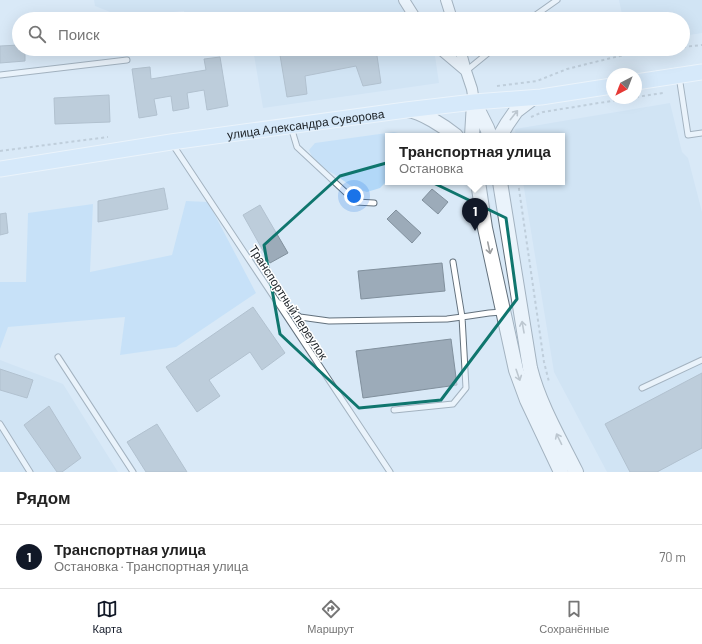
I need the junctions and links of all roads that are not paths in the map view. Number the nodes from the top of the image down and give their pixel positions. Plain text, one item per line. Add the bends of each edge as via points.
1 (404, 0) edge
2 (446, 0) edge
3 (557, 0) edge
4 (412, 12) edge
5 (450, 12) edge
6 (540, 12) edge
7 (448, 56) edge
8 (462, 56) edge
9 (484, 56) edge
10 (128, 60) dead end
11 (466, 71) junction
12 (702, 72) edge
13 (0, 75) edge
14 (679, 75) junction
15 (642, 81) edge
16 (606, 87) edge
17 (533, 98) junction
18 (474, 102) junction
19 (406, 110) junction
20 (291, 126) junction
21 (452, 133) edge
22 (472, 133) edge
23 (489, 133) edge
24 (502, 133) edge
25 (702, 133) edge
26 (171, 142) junction
27 (0, 170) edge
28 (478, 185) edge
29 (500, 185) edge
30 (374, 203) dead end
31 (453, 262) dead end
32 (277, 302) junction
33 (503, 312) junction
34 (462, 317) junction
35 (58, 357) dead end
36 (702, 360) edge
37 (642, 388) dead end
38 (394, 410) dead end
39 (0, 424) edge
40 (30, 472) edge
41 (133, 472) edge
42 (390, 472) edge
43 (561, 472) edge
44 (576, 472) edge

1 - 4 street
2 - 5 street
3 - 6 lane
7 - 11 street
8 - 11 street
9 - 11 lane
10 - 13 lane
11 - 18 street
12 - 14 main road
14 - 15 main road
14 - 25 lane via 688,135
16 - 17 main road, улица Александра Суворова
17 - 18 main road, улица Александра Суворова
24 -> 17 main road via 516,111
18 - 19 main road, улица Александра Суворова
18 - 22 main road
18 - 23 main road
19 - 20 main road, улица Александра Суворова
19 - 21 main road via 425,116
20 - 26 main road, улица Александра Суворова
20 - 30 lane via 297,147 356,202
26 - 27 main road, улица Александра Суворова
26 - 32 lane, Транспортный переулок
28 -> 33 main road
44 -> 29 main road via 533,382
31 - 34 lane
32 - 34 lane via 300,317 329,321
32 - 42 lane, Транспортный переулок
33 - 34 lane
33 -> 43 main road via 516,370 527,400
34 - 38 lane via 466,388 453,404
35 - 41 lane
36 - 37 lane
39 - 40 lane

